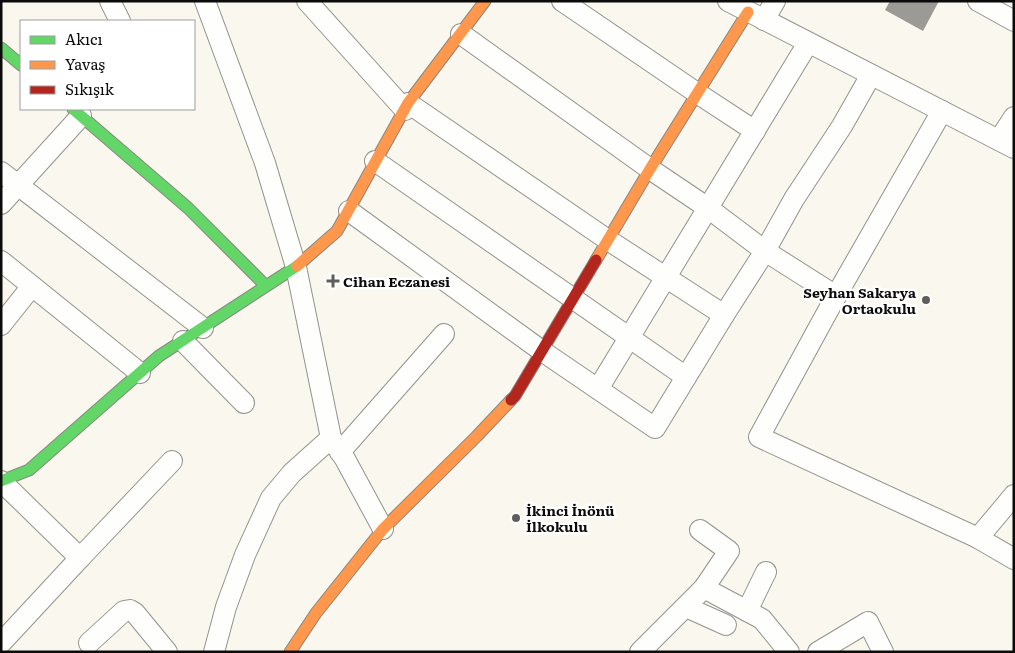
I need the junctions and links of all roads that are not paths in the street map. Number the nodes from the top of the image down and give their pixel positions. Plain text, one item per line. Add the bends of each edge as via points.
1 (110, 1) edge
2 (205, 1) edge
3 (307, 1) edge
4 (562, 1) edge
5 (728, 1) edge
6 (775, 1) edge
7 (978, 1) edge
8 (483, 2) edge
9 (756, 16) junction
10 (120, 20) edge
11 (1014, 21) edge
12 (461, 34) junction
13 (808, 43) junction
14 (1, 48) edge
15 (20, 64) edge
16 (871, 75) junction
17 (697, 93) junction
18 (406, 106) junction
19 (942, 111) junction
20 (76, 112) edge
21 (1014, 117) edge
22 (755, 131) junction
23 (1006, 144) edge
24 (375, 162) junction
25 (650, 169) junction
26 (1, 172) edge
27 (18, 185) junction
28 (1, 204) edge
29 (708, 208) junction
30 (349, 211) junction
31 (608, 240) junction
32 (766, 251) junction
33 (1, 261) edge
34 (296, 267) junction
35 (666, 277) junction
36 (32, 286) junction
37 (266, 286) junction
38 (836, 296) junction
39 (573, 298) junction
40 (724, 315) junction
41 (1, 325) edge
42 (203, 328) junction
43 (444, 334) dead end
44 (629, 338) junction
45 (183, 341) junction
46 (542, 350) junction
47 (140, 373) junction
48 (686, 377) junction
49 (598, 389) junction
50 (244, 403) dead end
51 (336, 445) junction
52 (172, 462) dead end
53 (1, 481) edge
54 (1014, 495) edge
55 (383, 529) junction
56 (700, 530) dead end
57 (978, 538) junction
58 (80, 558) junction
59 (1014, 559) edge
60 (766, 572) dead end
61 (704, 588) junction
62 (686, 607) junction
63 (746, 611) junction
64 (726, 625) dead end
65 (1, 643) edge
66 (89, 643) dead end
67 (299, 649) edge
68 (167, 652) edge
69 (214, 652) edge
70 (640, 652) edge
71 (789, 652) edge
72 (818, 652) edge
73 (883, 652) edge

1 - 10 street
2 - 34 street via 265,163
3 - 18 street
4 - 17 street
5 - 9 street
6 - 9 street
7 - 11 street
8 - 12 street
9 - 13 street
9 - 17 street
12 - 18 street
12 - 25 street
13 - 16 street
13 - 22 street
14 - 15 street
16 - 19 street
16 - 32 street via 794,199
17 - 22 street
17 - 25 street
18 - 24 street
18 - 31 street
19 - 23 street
19 - 38 street
20 - 27 street
20 - 37 street via 188,208
21 - 23 street
22 - 29 street
24 - 30 street
24 - 39 street
25 - 29 street
25 - 31 street
26 - 27 street
27 - 28 street
27 - 42 street
29 - 32 street
29 - 35 street
30 - 34 street via 337,231
30 - 46 street
31 - 35 street
31 - 39 street
32 - 38 street
32 - 40 street
33 - 36 street
34 - 37 street
34 - 51 street
35 - 40 street
35 - 44 street
36 - 41 street
36 - 47 street
37 - 42 street
38 - 57 street via 759,437
39 - 44 street
39 - 46 street
40 - 48 street
42 - 45 street
43 - 51 street
44 - 48 street
44 - 49 street
45 - 47 street
45 - 50 street
46 - 49 street
46 - 55 street via 515,396
47 - 53 street via 29,470
48 - 49 street via 655,428
51 - 55 street
51 - 69 street via 292,473 271,498 245,555
52 - 58 street
53 - 58 street
54 - 57 street
55 - 67 street via 316,613
56 - 61 street via 729,551
57 - 59 street
58 - 65 street
60 - 63 street
61 - 62 street
61 - 63 street
62 - 64 street
62 - 70 street
63 - 71 street via 762,620
66 - 68 street via 124,611 130,610
72 - 73 street via 868,622

